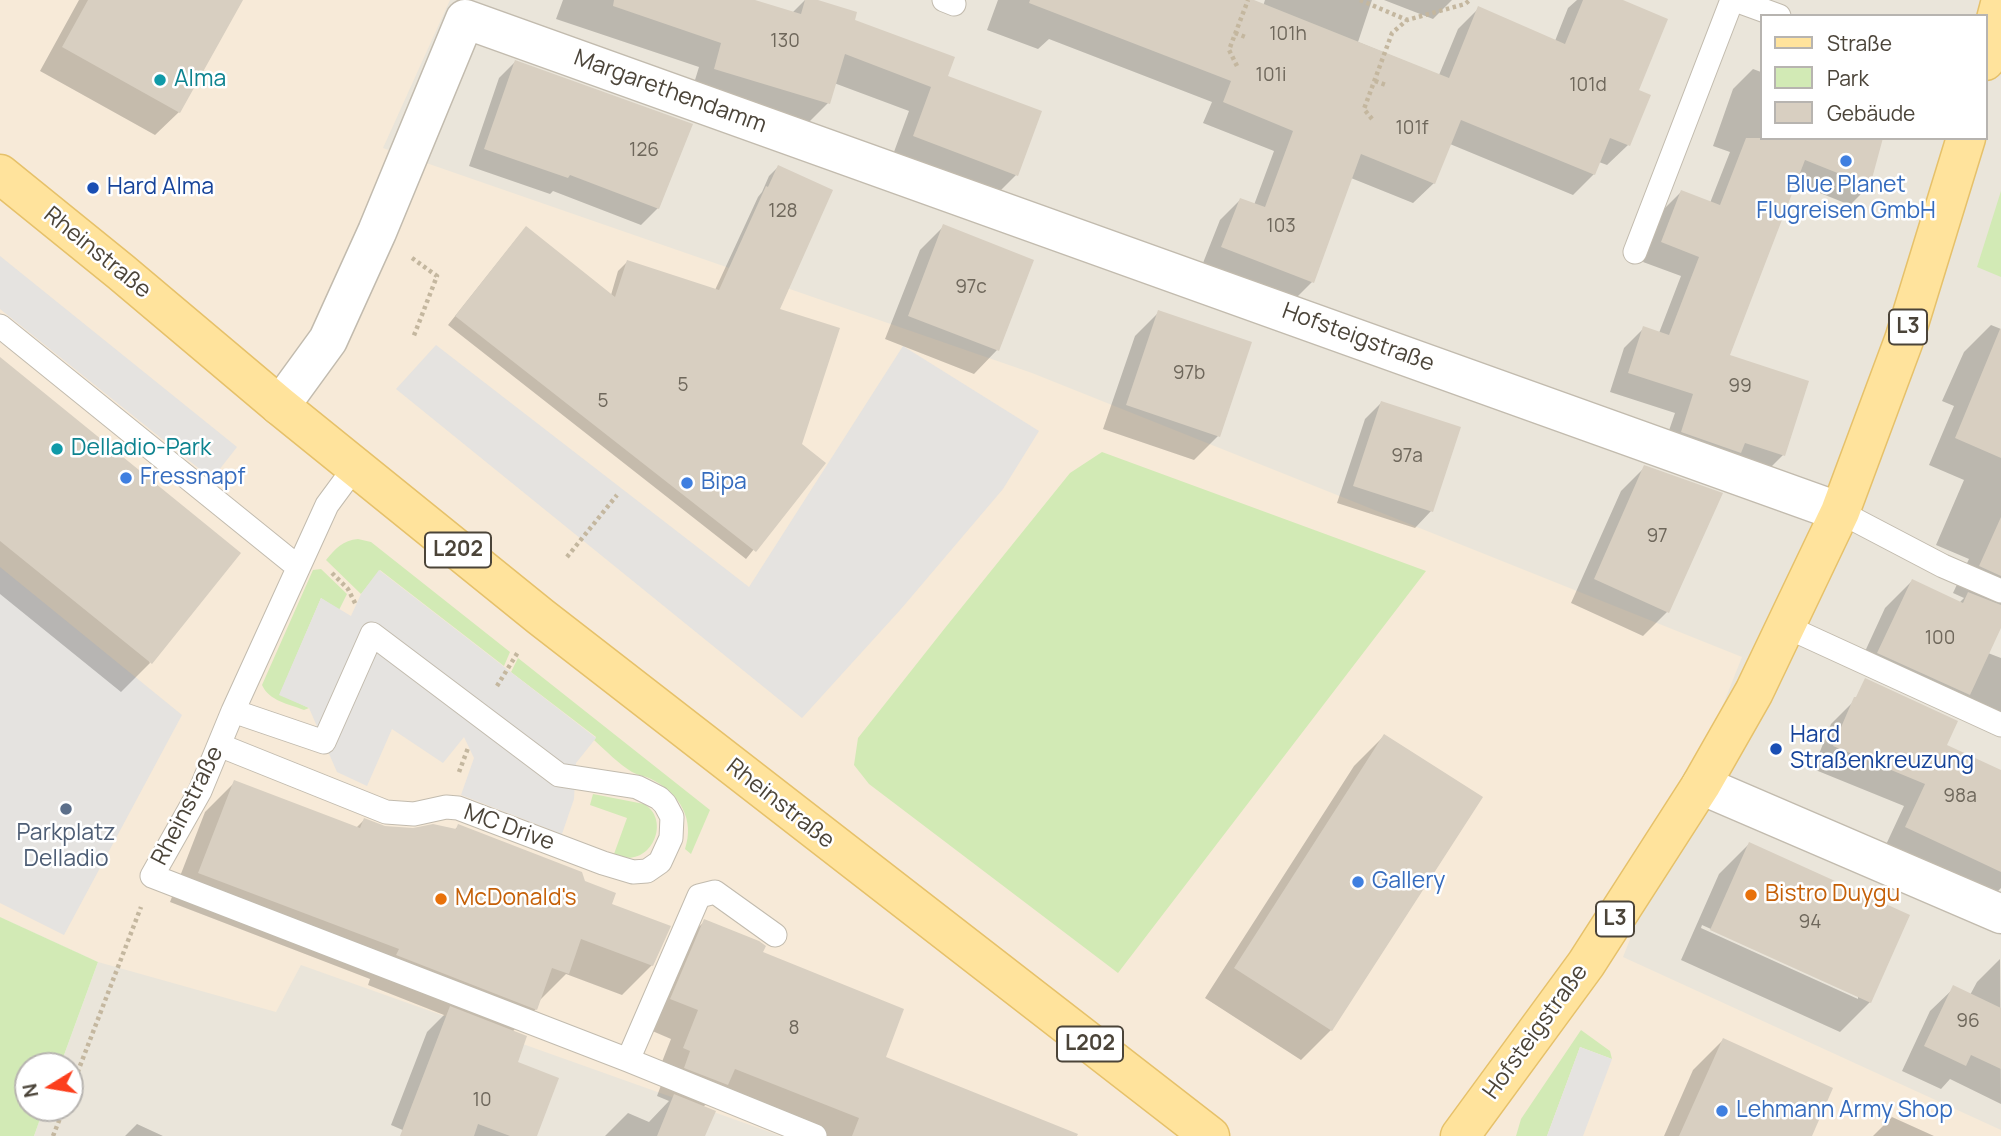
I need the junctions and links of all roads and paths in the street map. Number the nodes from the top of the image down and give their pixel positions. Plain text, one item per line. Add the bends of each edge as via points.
1 (1248, 0) edge
2 (1360, 0) edge
3 (1470, 0) edge
4 (1733, 0) edge
5 (469, 10) edge
6 (1773, 14) edge
7 (1998, 17) edge
8 (1407, 20) junction
9 (1235, 33) junction
10 (1248, 38) dead end
11 (1987, 54) edge
12 (1237, 66) dead end
13 (1375, 81) junction
14 (1386, 85) dead end
15 (1371, 119) dead end
16 (1965, 140) edge
17 (875, 165) joint
18 (0, 174) edge
19 (377, 232) junction
20 (1635, 252) dead end
21 (0, 326) edge
22 (413, 338) dead end
23 (279, 406) junction
24 (355, 467) junction
25 (617, 495) dead end
26 (1840, 512) junction
27 (567, 557) dead end
28 (298, 567) junction
29 (2001, 591) edge
30 (1786, 626) junction
31 (514, 655) dead end
32 (507, 669) dead end
33 (233, 710) junction
34 (2001, 725) edge
35 (219, 745) junction
36 (1701, 785) junction
37 (152, 876) junction
38 (2001, 914) edge
39 (775, 935) dead end
40 (84, 1055) edge
41 (628, 1060) junction
42 (815, 1136) edge
43 (1210, 1136) edge
44 (1460, 1136) edge

1 - 9 path
2 - 8 path
3 - 8 path
4 - 6 lane
4 - 20 lane
5 - 17 street, Margarethendamm
5 - 19 street, Margarethendamm
7 - 11 main road
8 - 13 path via 1392,33
9 - 10 path
9 - 12 path via 1229,50
13 - 14 path
13 - 15 path via 1364,109
16 - 26 main road, Hofsteigstraße / L3 via 1904,340
17 - 26 street, Hofsteigstraße
18 - 23 main road, Rheinstraße / L202
19 - 22 path via 437,276
19 - 23 street, Margarethendamm via 328,340
21 - 28 lane
23 - 24 main road, Rheinstraße / L202
24 - 28 lane, Rheinstraße via 330,498
24 - 43 main road, Rheinstraße / L202 via 541,617
25 - 27 path
26 - 29 lane, Hofsteigstraße via 1942,566
26 - 30 main road, Hofsteigstraße / L3
28 - 33 lane, Rheinstraße
30 - 34 lane
30 - 36 main road, Hofsteigstraße / L3
31 - 32 path
33 - 35 lane, Rheinstraße
33 - 35 lane, MC Drive via 324,742 372,634 559,775 650,792 665,804 671,817 669,845 660,862 647,871 633,872 458,808 386,813
35 - 37 lane, Rheinstraße via 200,791
36 - 38 street
36 - 44 main road, Hofsteigstraße / L3 via 1586,964
37 - 40 path
37 - 41 lane, Rheinstraße
39 - 41 lane via 715,892 699,896
41 - 42 lane, Rheinstraße

